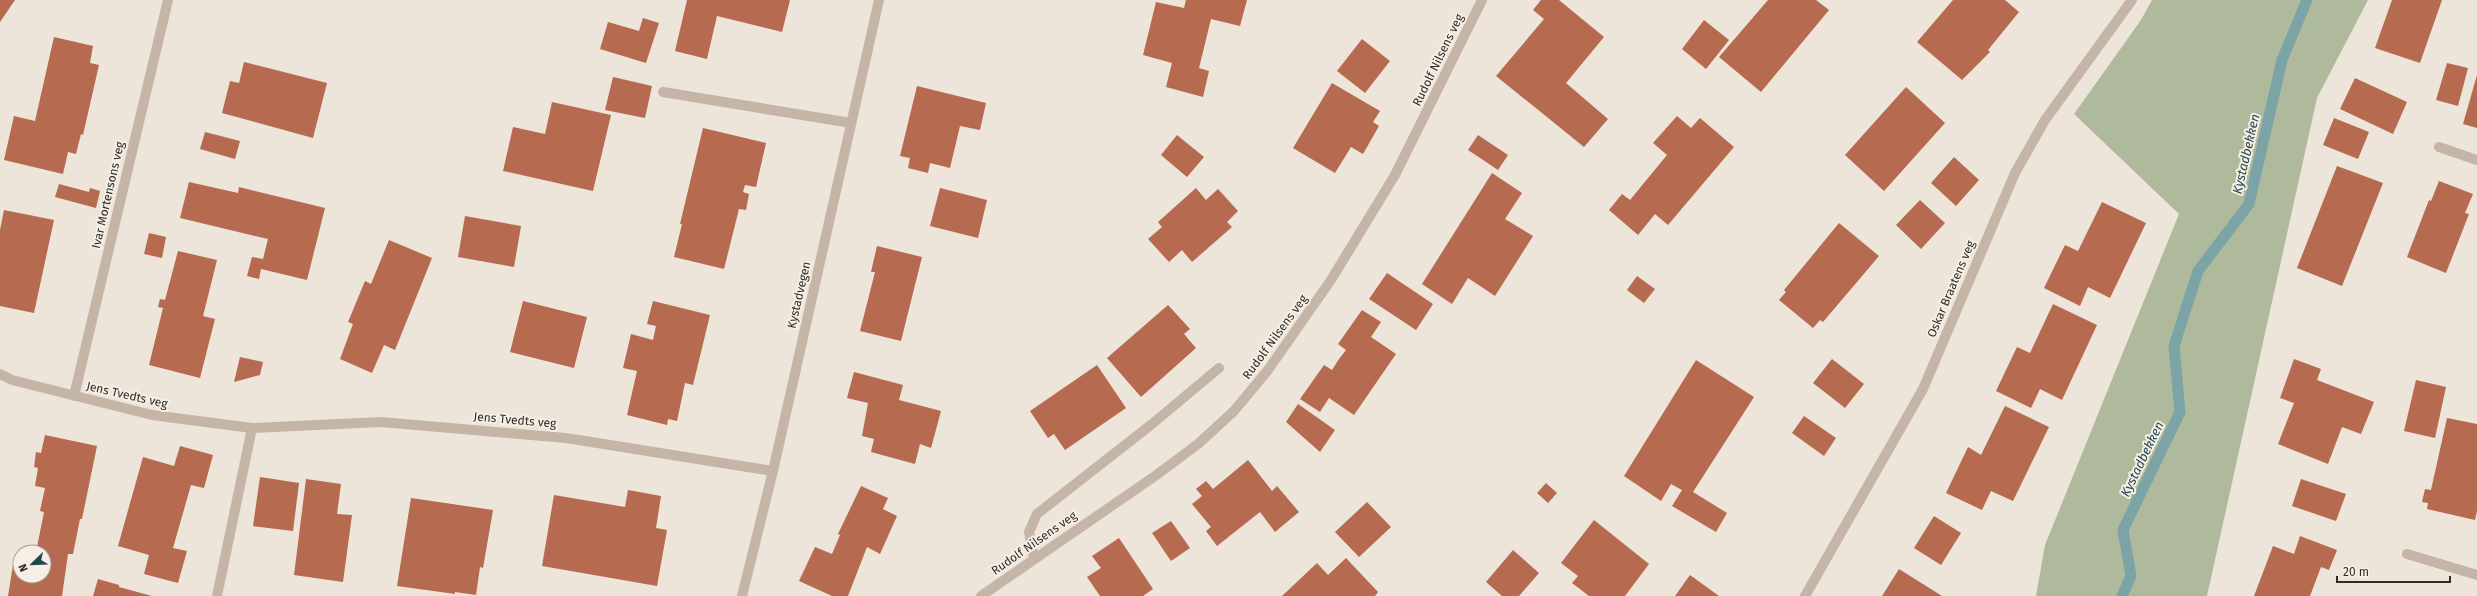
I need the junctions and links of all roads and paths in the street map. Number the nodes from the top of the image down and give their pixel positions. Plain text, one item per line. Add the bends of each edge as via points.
1 (168, 0) edge
2 (879, 0) edge
3 (1482, 0) edge
4 (2132, 0) edge
5 (663, 92) dead end
6 (851, 123) junction
7 (2439, 147) dead end
8 (2477, 160) edge
9 (1219, 368) dead end
10 (0, 374) edge
11 (74, 396) junction
12 (252, 428) junction
13 (773, 471) junction
14 (2407, 554) dead end
15 (1034, 559) junction
16 (2477, 575) edge
17 (217, 596) edge
18 (742, 596) edge
19 (981, 596) edge
20 (1806, 596) edge

1 - 11 street, Ivar Mortensons veg
2 - 6 street, Kystadvegen
3 - 15 street, Rudolf Nilsens veg via 1395,175 1331,280 1268,370 1234,411 1198,444
4 - 20 street, Oskar Braatens veg via 2045,120 2015,173 1923,389
5 - 6 street
6 - 13 street, Kystadvegen
7 - 8 street
9 - 15 street via 1037,514 1029,532
10 - 11 street, Jens Tvedts veg via 12,380
11 - 12 street, Jens Tvedts veg via 152,415
12 - 13 street, Jens Tvedts veg via 388,423 566,438
12 - 17 street
13 - 18 street, Kystadvegen
14 - 16 street
15 - 19 street, Rudolf Nilsens veg

